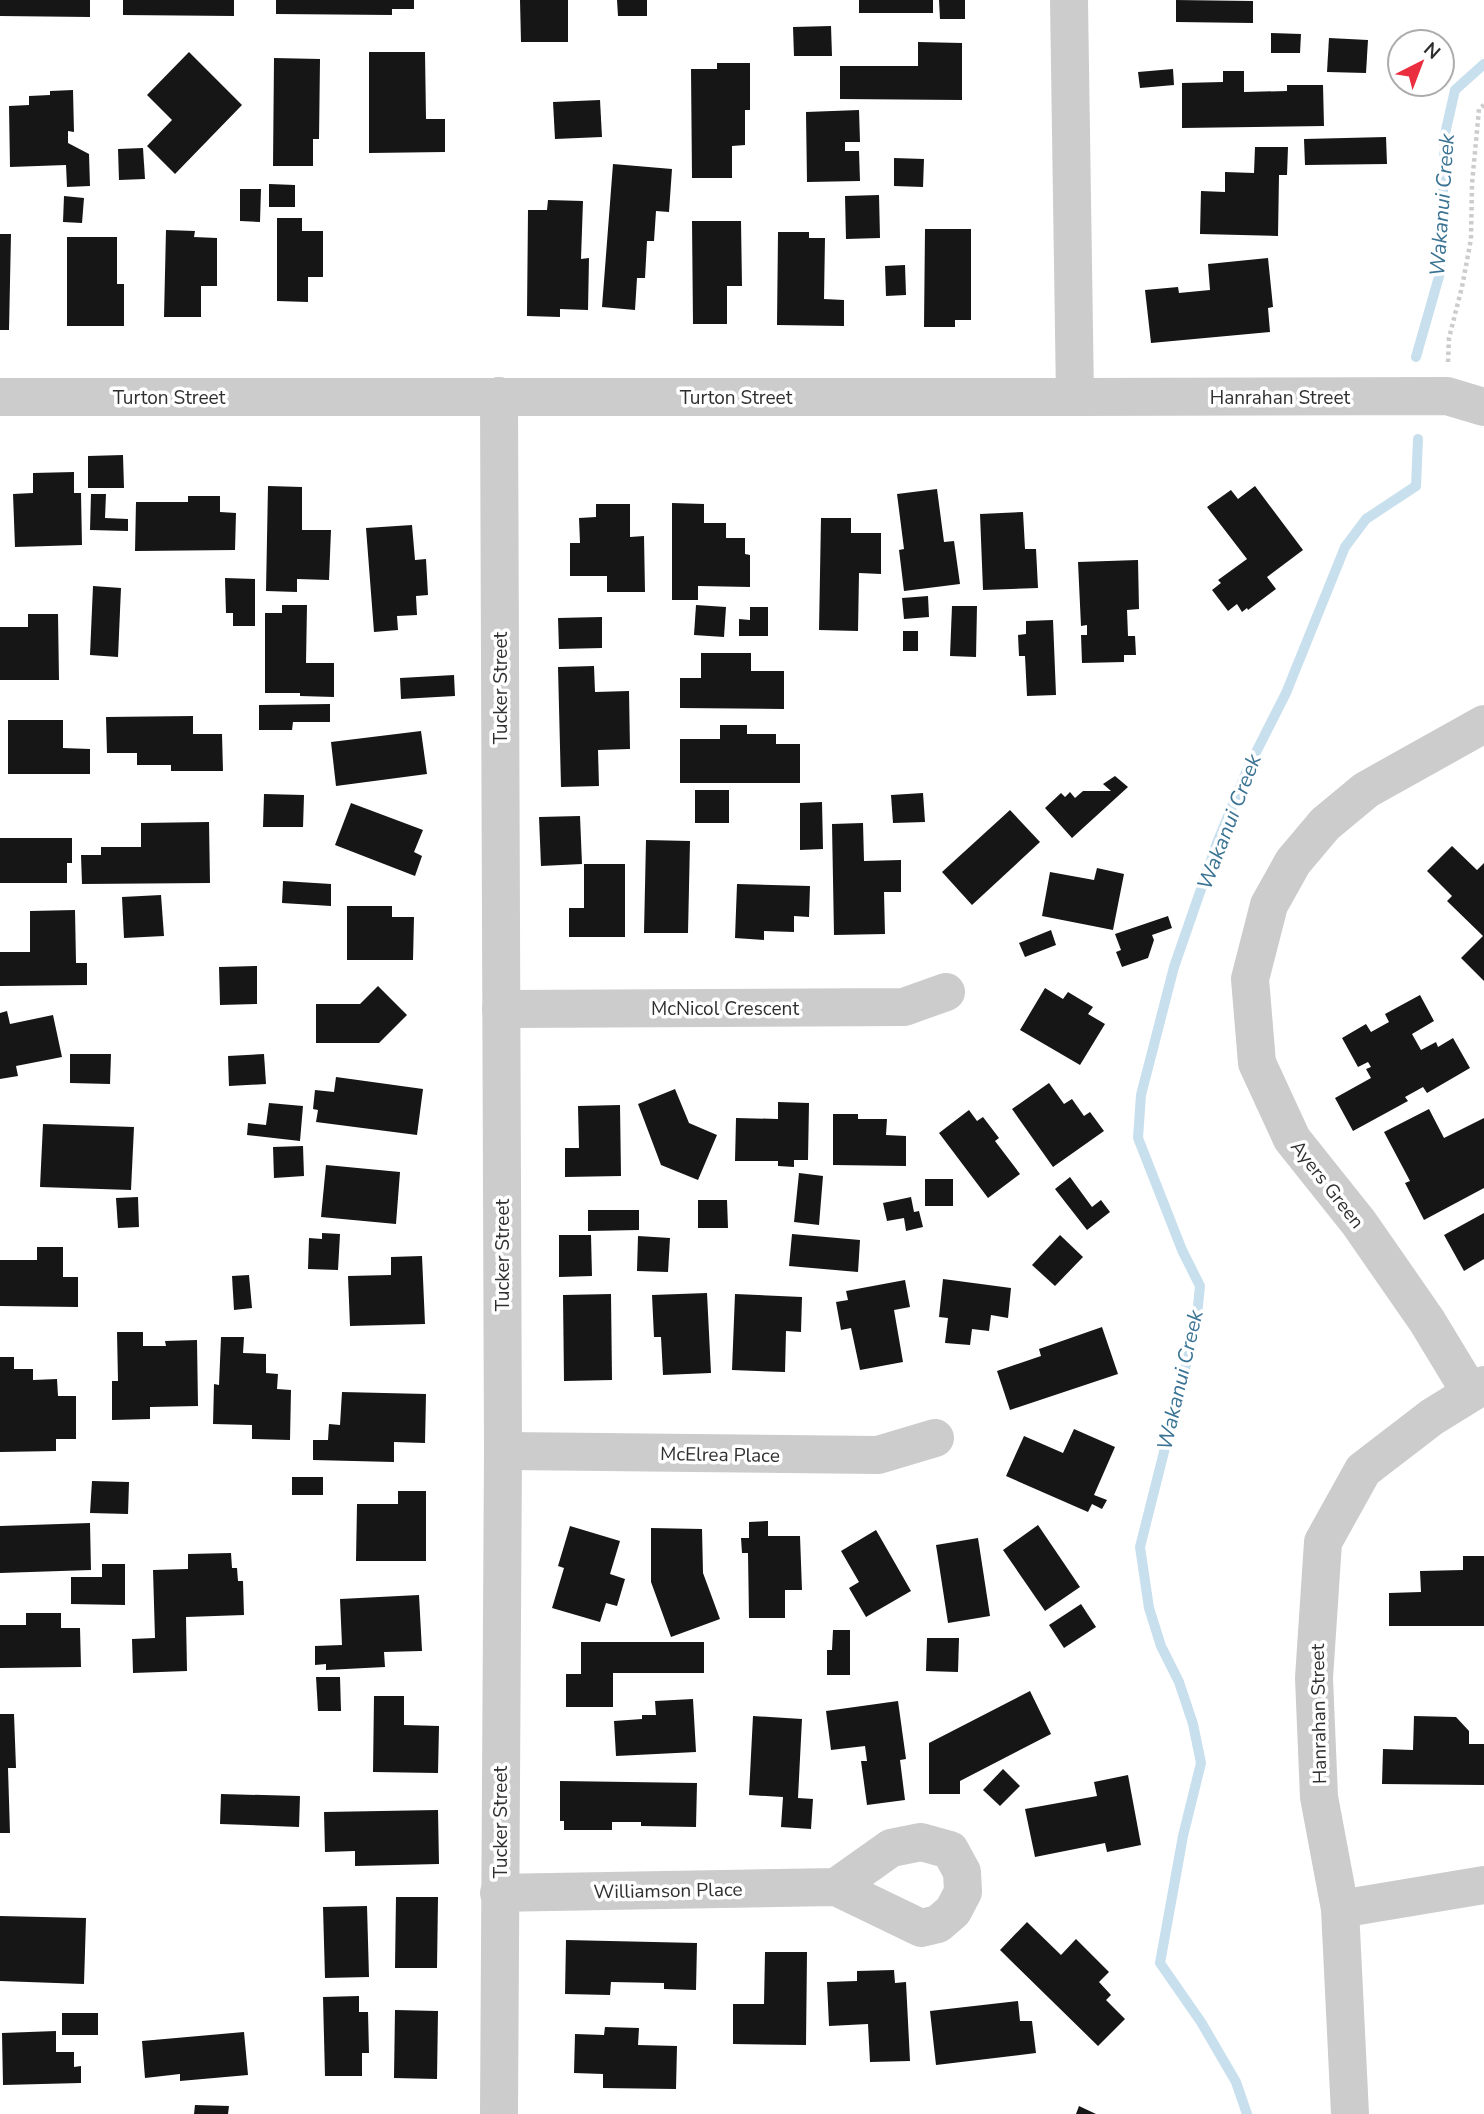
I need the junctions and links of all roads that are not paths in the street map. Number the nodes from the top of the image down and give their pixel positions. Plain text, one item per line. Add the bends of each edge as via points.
1 (1069, 0) edge
2 (499, 396) junction
3 (0, 397) edge
4 (1075, 397) junction
5 (1484, 407) edge
6 (1484, 724) edge
7 (946, 992) dead end
8 (501, 1009) junction
9 (1477, 1388) edge
10 (935, 1438) dead end
11 (503, 1451) junction
12 (1484, 1885) edge
13 (836, 1887) dead end
14 (499, 1894) junction
15 (1340, 1909) junction
16 (499, 2114) edge
17 (1350, 2114) edge

1 - 4 street
2 - 3 street, Turton Street
2 - 4 street, Turton Street
2 - 8 street, Tucker Street
4 - 5 street, Hanrahan Street via 1385,397 1443,383 1447,396
6 - 9 street, Ayers Green via 1366,790 1325,824 1293,862 1269,905 1250,979 1257,1063 1292,1139 1359,1223
7 - 8 street, McNicol Crescent via 904,1007
8 - 11 street, Tucker Street
9 - 15 street, Hanrahan Street via 1363,1469 1323,1542 1314,1691 1319,1797
10 - 11 street, McElrea Place via 878,1455
11 - 14 street, Tucker Street
12 - 15 street
13 - 14 street, Williamson Place
14 - 16 street, Tucker Street
15 - 17 street, Hanrahan Street

